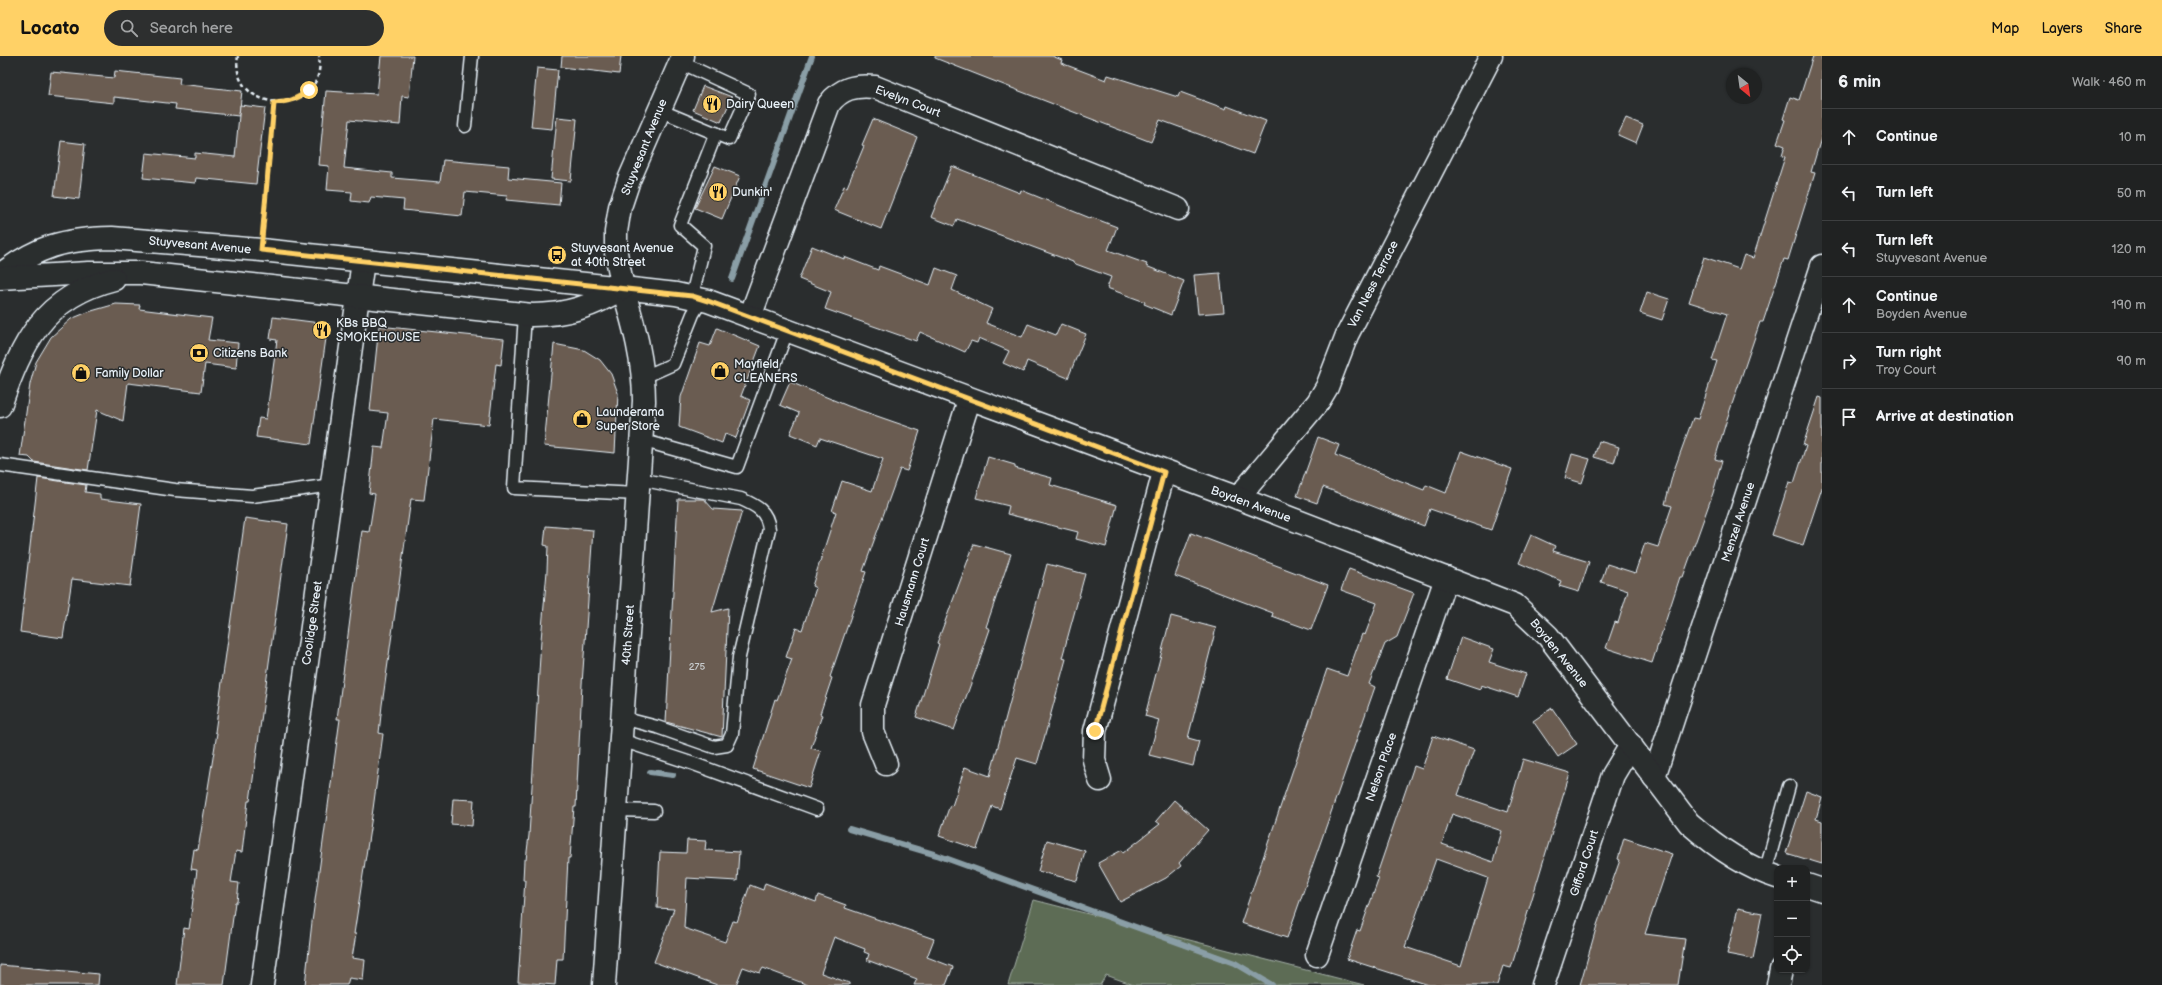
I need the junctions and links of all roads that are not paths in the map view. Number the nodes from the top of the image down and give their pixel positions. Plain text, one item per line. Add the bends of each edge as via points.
1 (472, 56) edge
2 (1490, 56) edge
3 (681, 59) edge
4 (659, 110) junction
5 (465, 126) dead end
6 (716, 133) junction
7 (1178, 209) dead end
8 (363, 261) junction
9 (1822, 266) edge
10 (141, 273) junction
11 (0, 275) edge
12 (0, 278) edge
13 (623, 288) junction
14 (358, 296) junction
15 (697, 298) junction
16 (525, 314) junction
17 (750, 317) junction
18 (787, 331) junction
19 (644, 377) junction
20 (970, 400) junction
21 (0, 406) edge
22 (642, 440) junction
23 (0, 465) edge
24 (1164, 472) junction
25 (332, 485) junction
26 (638, 487) junction
27 (1238, 498) junction
28 (1446, 578) junction
29 (622, 718) junction
30 (621, 740) junction
31 (1631, 745) junction
32 (886, 764) dead end
33 (1654, 778) junction
34 (1100, 780) dead end
35 (1789, 786) dead end
36 (817, 809) dead end
37 (616, 810) junction
38 (654, 811) dead end
39 (1771, 875) edge
40 (1810, 886) edge
41 (1822, 890) edge
42 (1317, 955) dead end
43 (1780, 973) edge
44 (262, 985) edge
45 (604, 985) edge
46 (1543, 985) edge
47 (1778, 985) edge

1 - 5 lane
2 - 27 street, Van Ness Terrace via 1347,335 1318,402
3 - 4 street, Stuyvesant Avenue
3 - 6 lane via 749,94 730,139
4 - 6 lane
4 - 13 street, Stuyvesant Avenue via 629,180 619,214 616,253
6 - 15 lane via 680,225 704,246
7 - 17 street, Evelyn Court via 875,87 848,88 828,104
8 - 11 street, Stuyvesant Avenue via 139,239 87,239 32,252
8 - 13 street, Stuyvesant Avenue
8 - 14 street, Coolidge Street
9 - 33 street, Menzel Avenue
10 - 12 street
10 - 14 street
10 - 21 street via 99,282 63,302 46,316 22,349
13 - 15 street, Boyden Avenue
13 - 16 street via 591,306 573,311 552,315
13 - 19 street, 40th Street
14 - 16 street
14 - 25 street, Coolidge Street
15 - 17 street, Boyden Avenue
15 - 19 lane via 673,364
16 - 26 lane via 514,488
17 - 18 street, Boyden Avenue
18 - 20 street, Boyden Avenue
18 - 22 lane via 737,467
19 - 22 street, 40th Street
20 - 24 street, Boyden Avenue
20 - 32 street, Hausmann Court via 873,705 873,732
22 - 26 street, 40th Street
23 - 25 lane via 175,490 252,496
24 - 27 street, Boyden Avenue
24 - 34 street via 1095,731 1094,760
25 - 44 street, Coolidge Street
26 - 29 street, 40th Street
26 - 29 lane via 741,500 757,506 768,520 769,529 739,657 730,740 727,745 714,747
27 - 28 street, Boyden Avenue
28 - 31 street, Boyden Avenue via 1515,604 1534,621
28 - 42 street, Nelson Place
29 - 30 street, 40th Street
30 - 36 lane
30 - 37 street, 40th Street
31 - 33 street, Boyden Avenue
31 - 46 street, Gifford Court via 1613,775
33 - 39 street, Boyden Avenue via 1689,823 1709,841
35 - 39 lane
37 - 38 lane
37 - 45 street, 40th Street
40 - 41 street
43 - 47 street

